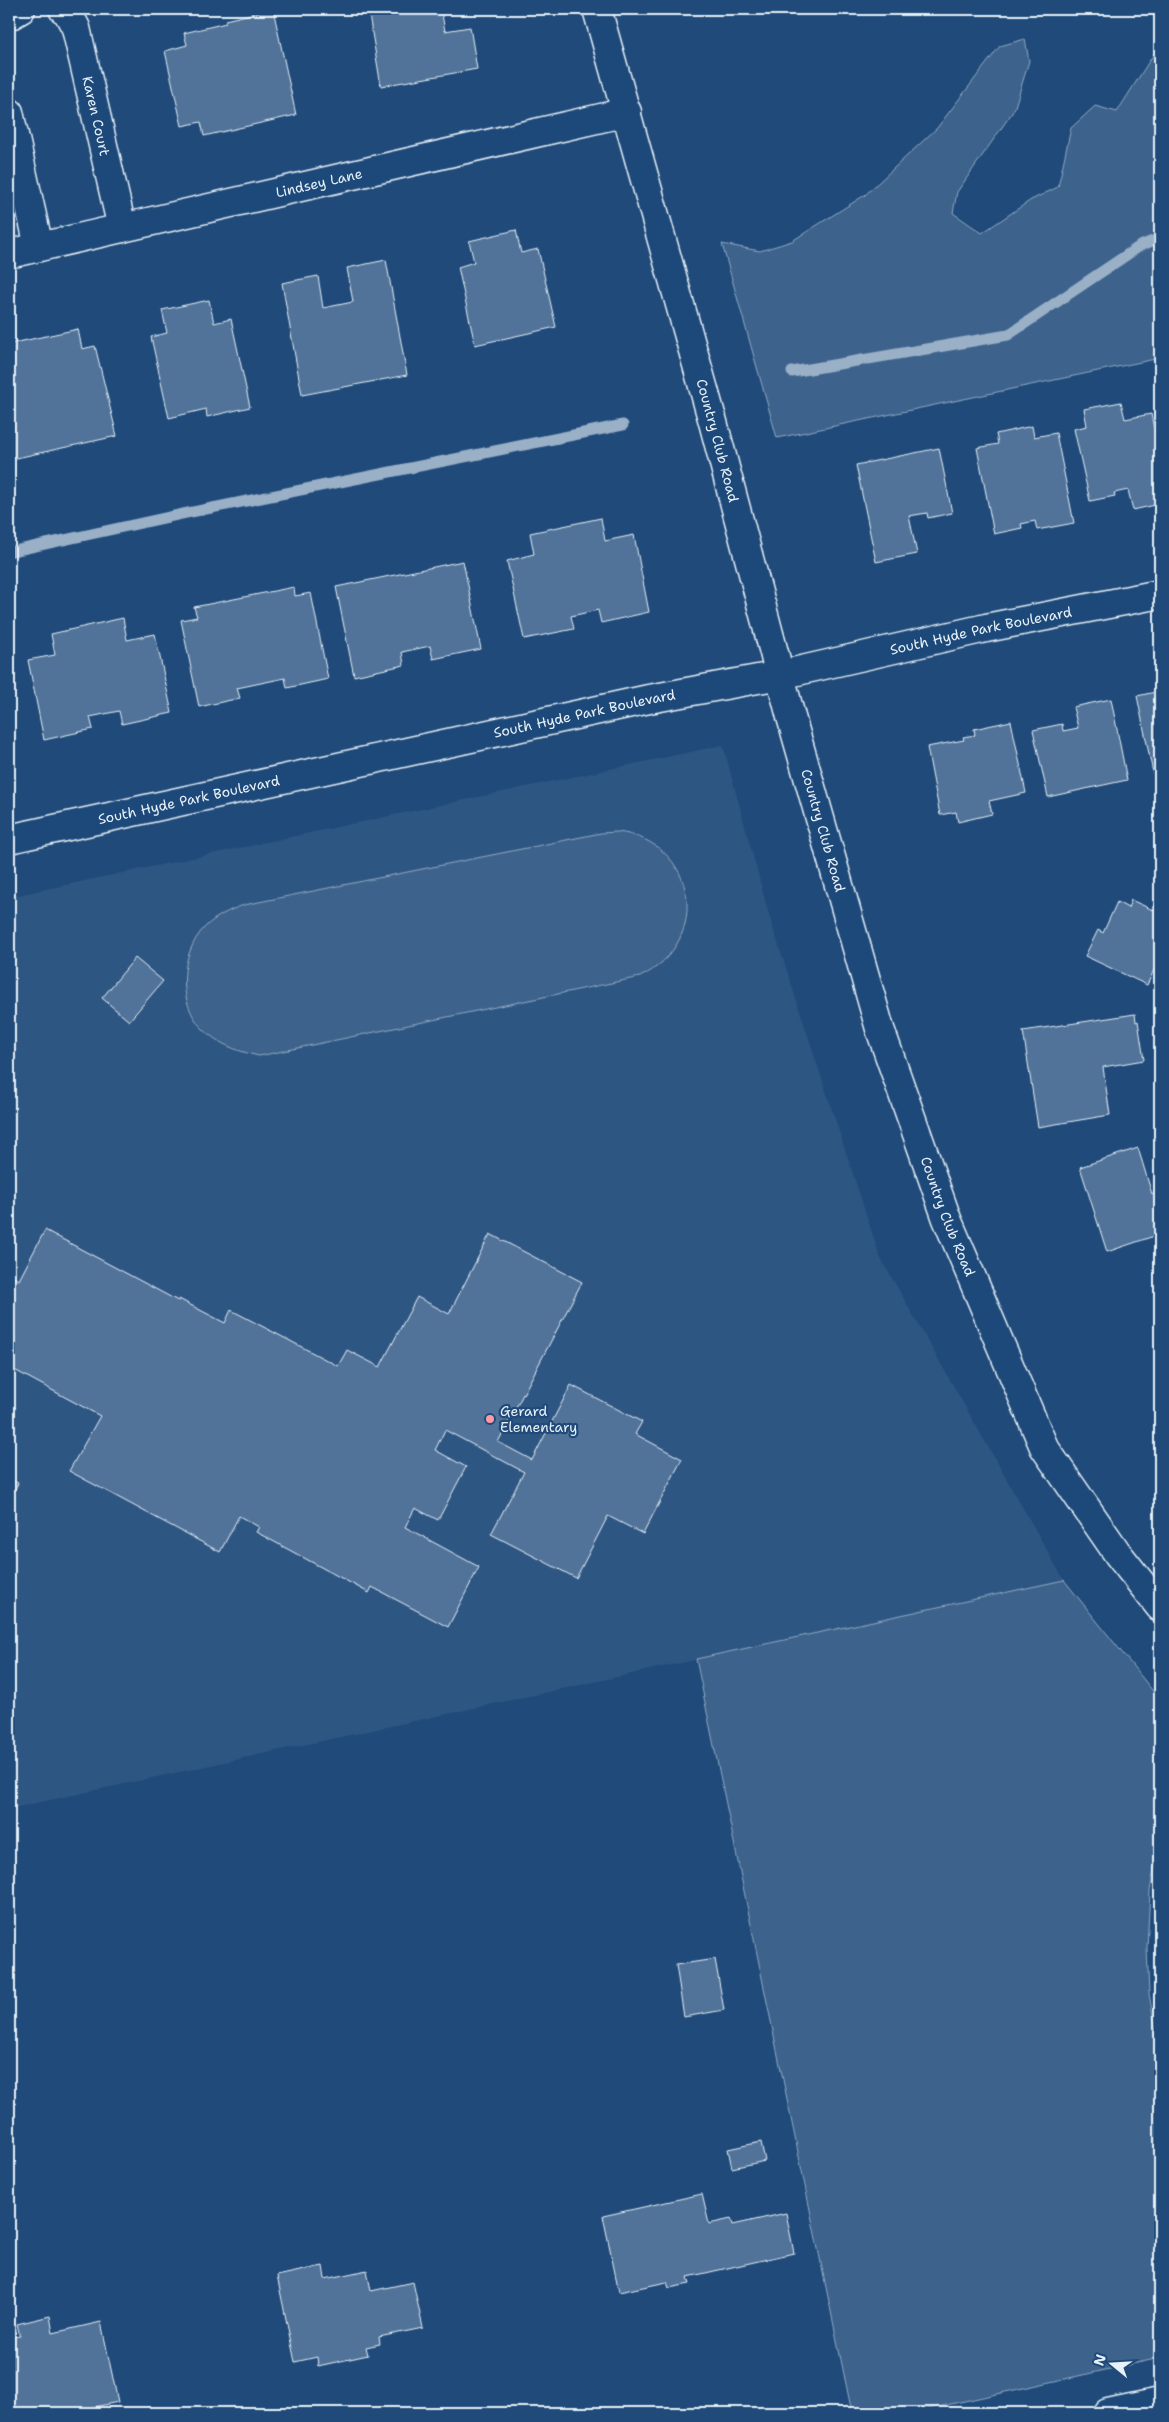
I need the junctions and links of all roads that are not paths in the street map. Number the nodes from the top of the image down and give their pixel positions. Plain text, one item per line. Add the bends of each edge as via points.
1 (21, 9) edge
2 (63, 9) edge
3 (597, 9) edge
4 (9, 16) edge
5 (9, 112) edge
6 (627, 112) junction
7 (122, 228) junction
8 (39, 247) junction
9 (9, 254) edge
10 (1160, 594) edge
11 (780, 674) junction
12 (9, 839) edge
13 (1134, 1574) junction
14 (1160, 1607) edge
15 (1160, 1629) edge
16 (1160, 2402) edge
17 (1108, 2413) edge

1 - 4 street
2 - 7 street, Karen Court via 76,28
3 - 6 street, Country Club Road
5 - 8 street
6 - 7 street, Lindsey Lane
6 - 11 street, Country Club Road
7 - 8 street, Lindsey Lane
8 - 9 street, Lindsey Lane
10 - 11 street, South Hyde Park Boulevard via 986,628
11 - 12 street, South Hyde Park Boulevard via 640,700
11 - 13 street, Country Club Road via 880,1029 948,1219 1044,1447
13 - 14 street, Country Club Road
13 - 15 street
16 - 17 street

